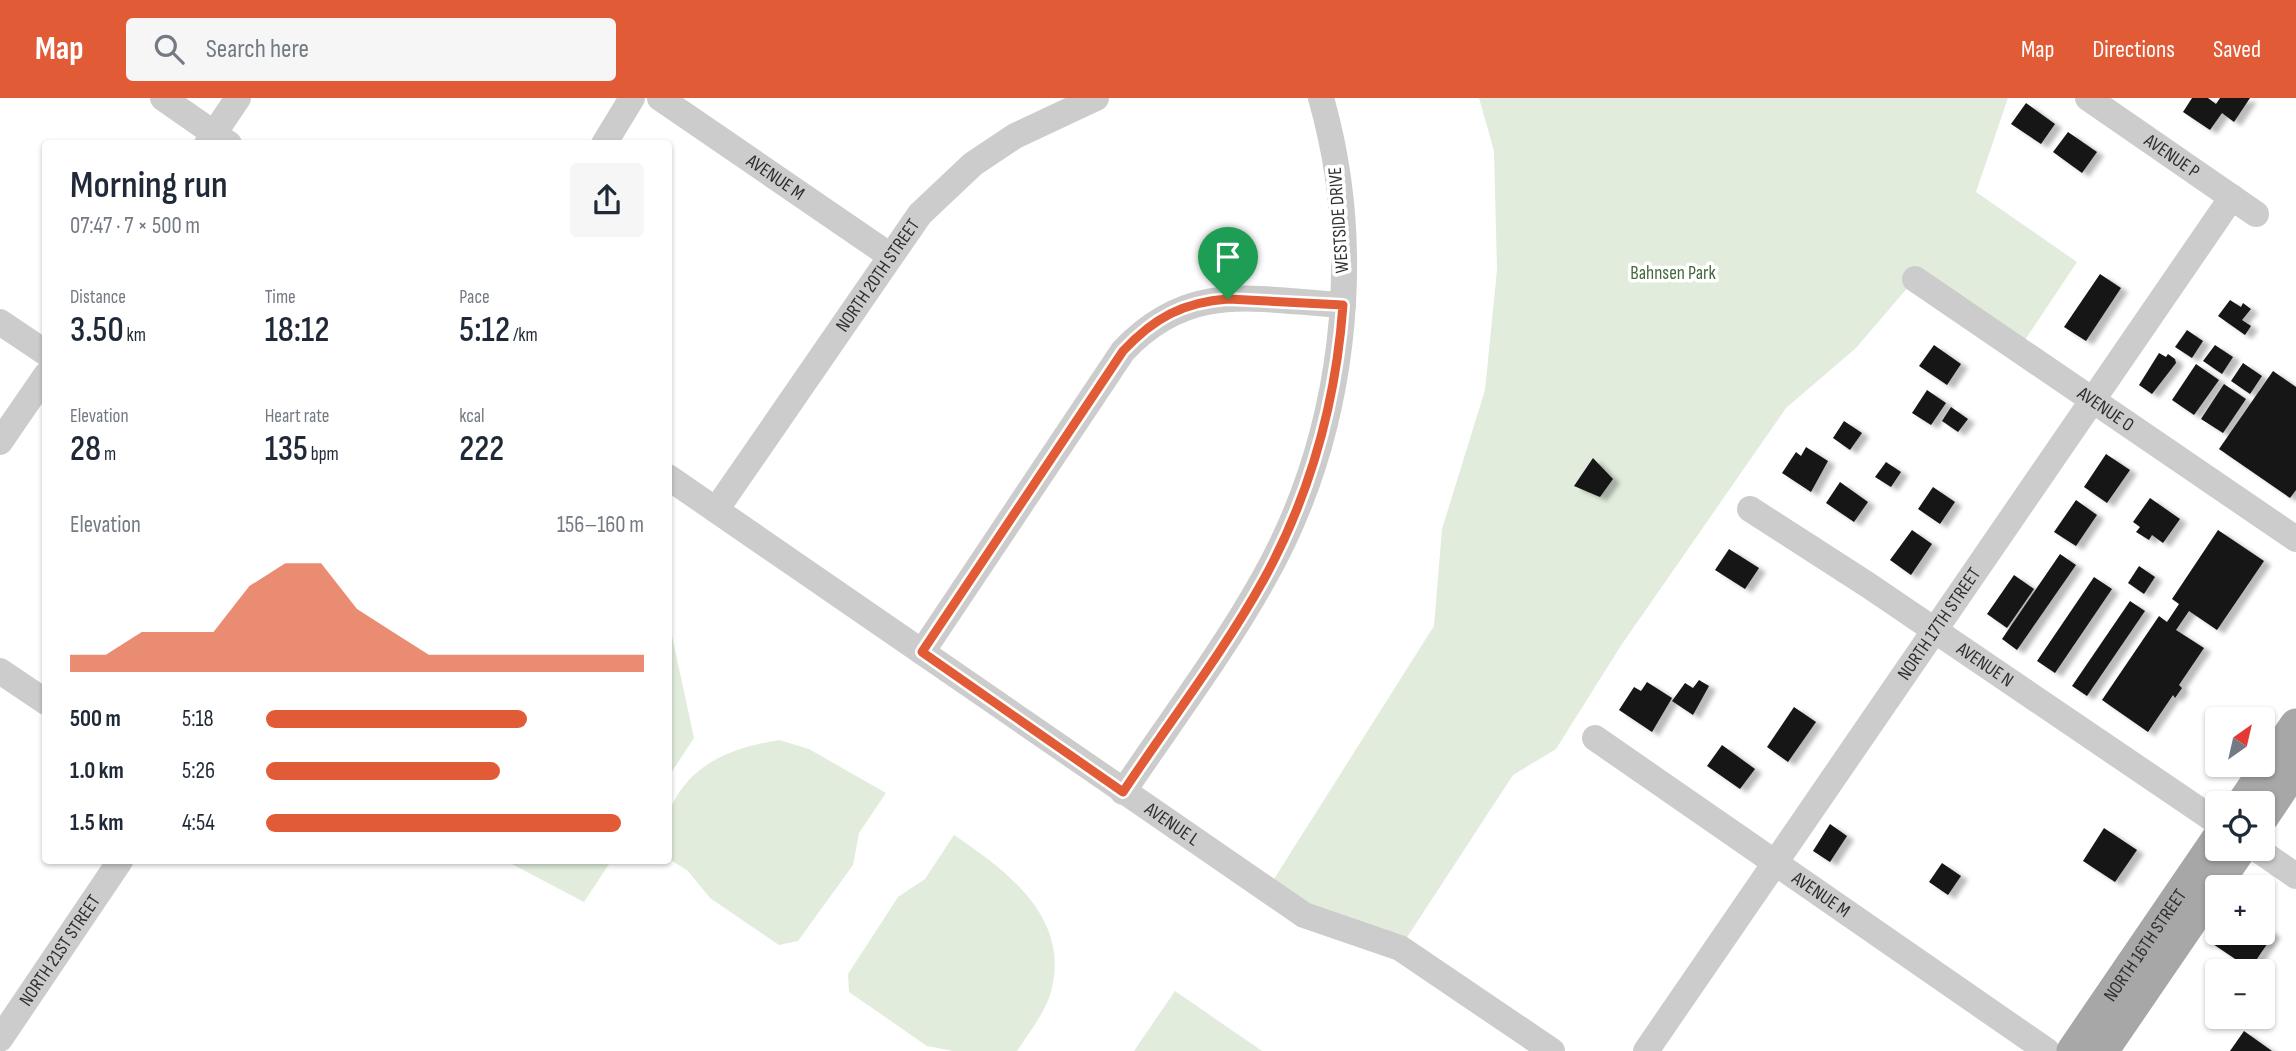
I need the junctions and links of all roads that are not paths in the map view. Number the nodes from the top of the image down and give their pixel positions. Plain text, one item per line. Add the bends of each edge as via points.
1 (163, 98) edge
2 (238, 98) edge
3 (632, 98) edge
4 (660, 98) edge
5 (1096, 98) edge
6 (1321, 98) edge
7 (2088, 98) edge
8 (1044, 109) edge
9 (217, 140) edge
10 (606, 140) edge
11 (2232, 197) junction
12 (2256, 214) dead end
13 (889, 256) junction
14 (1915, 279) dead end
15 (1343, 305) junction
16 (0, 322) edge
17 (42, 350) edge
18 (42, 381) edge
19 (2093, 400) junction
20 (0, 442) edge
21 (672, 480) edge
22 (1750, 509) dead end
23 (716, 510) junction
24 (2296, 539) edge
25 (1935, 631) junction
26 (922, 652) junction
27 (0, 671) edge
28 (42, 699) edge
29 (2296, 725) edge
30 (1595, 738) dead end
31 (2296, 767) edge
32 (2251, 791) edge
33 (1123, 792) junction
34 (2275, 798) edge
35 (2205, 814) edge
36 (2205, 858) edge
37 (2232, 861) edge
38 (2274, 861) edge
39 (1777, 863) junction
40 (118, 864) edge
41 (2296, 876) edge
42 (8, 1010) edge
43 (0, 1039) edge
44 (1552, 1051) edge
45 (1646, 1051) edge
46 (2047, 1051) edge
47 (2073, 1051) edge
48 (2102, 1051) edge

1 - 9 street
2 - 9 street
3 - 10 street
4 - 13 street, AVENUE M
5 - 8 street, NORTH 20TH STREET
6 - 15 street, WESTSIDE DRIVE via 1339,188
7 - 11 street, AVENUE P
8 - 13 street, NORTH 20TH STREET via 1015,136 973,164 920,214
11 - 12 street, AVENUE P
11 - 19 street, NORTH 17TH STREET
13 - 23 street, NORTH 20TH STREET
14 - 19 street, AVENUE O
15 - 26 street via 1204,301 1161,317 1142,330 1123,351
15 - 33 street, WESTSIDE DRIVE via 1332,393 1312,470 1291,523 1242,615
16 - 17 street
18 - 20 street
19 - 24 street, AVENUE O
19 - 25 street, NORTH 17TH STREET
21 - 23 street, AVENUE L
22 - 25 street, AVENUE N
23 - 26 street, AVENUE L
25 - 35 street, AVENUE N
25 - 39 street, NORTH 17TH STREET
26 - 33 street, AVENUE L
27 - 28 street
29 - 32 main road
30 - 39 street, AVENUE M
31 - 34 main road
33 - 44 street, AVENUE L via 1304,915 1400,948
36 - 47 main road, NORTH 16TH STREET
37 - 48 main road, NORTH 16TH STREET
38 - 41 street
39 - 45 street, NORTH 17TH STREET
39 - 46 street, AVENUE M
40 - 42 street, NORTH 21ST STREET
42 - 43 street, NORTH 21ST STREET

